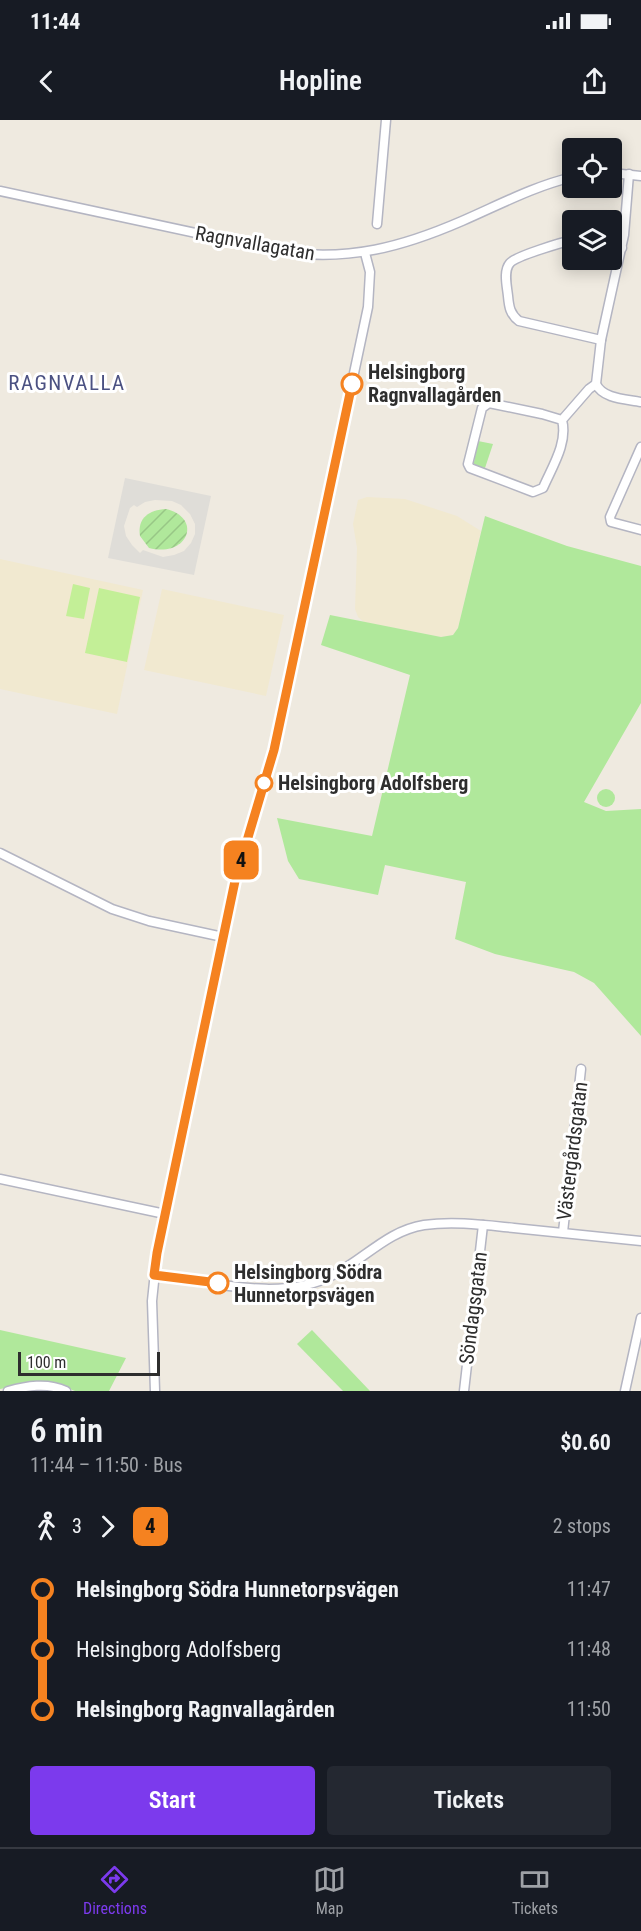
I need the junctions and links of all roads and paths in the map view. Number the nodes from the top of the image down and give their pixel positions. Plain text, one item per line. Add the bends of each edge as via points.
1 (386, 120) edge
2 (622, 174) edge
3 (629, 174) junction
4 (641, 176) edge
5 (562, 180) edge
6 (0, 191) edge
7 (377, 224) dead end
8 (562, 244) edge
9 (622, 248) edge
10 (365, 253) junction
11 (617, 270) edge
12 (601, 340) junction
13 (596, 384) junction
14 (641, 402) edge
15 (562, 420) junction
16 (641, 449) edge
17 (641, 530) edge
18 (0, 853) edge
19 (223, 937) junction
20 (581, 1069) dead end
21 (0, 1179) edge
22 (165, 1214) junction
23 (483, 1225) junction
24 (563, 1232) junction
25 (641, 1241) edge
26 (154, 1275) junction
27 (641, 1318) edge
28 (8, 1391) edge
29 (66, 1391) edge
30 (155, 1391) edge
31 (464, 1391) edge
32 (624, 1391) edge

1 - 7 street
2 - 3 street
3 - 4 street
3 - 9 street
5 - 10 street, Ragnvallagatan via 410,241
6 - 10 street, Ragnvallagatan via 284,252
8 - 12 street via 509,263 506,274 510,309 519,321
10 - 19 street via 370,272 368,307 274,750
11 - 12 street
12 - 13 street
13 - 14 street via 605,394
13 - 15 street
15 - 15 street via 485,404 468,464 470,468 538,491 543,488 563,440
16 - 17 street via 610,517 616,525
18 - 19 street via 112,909
19 - 22 street
20 - 24 street, Västergårdsgatan
21 - 22 street
22 - 26 street
23 - 24 street, Västergårdsgatan
23 - 26 street, Västergårdsgatan via 443,1224 409,1229 386,1239 335,1275 291,1288
23 - 31 street, Söndagsgatan
24 - 25 street, Västergårdsgatan
26 - 30 street
27 - 32 street
28 - 29 street via 45,1386

